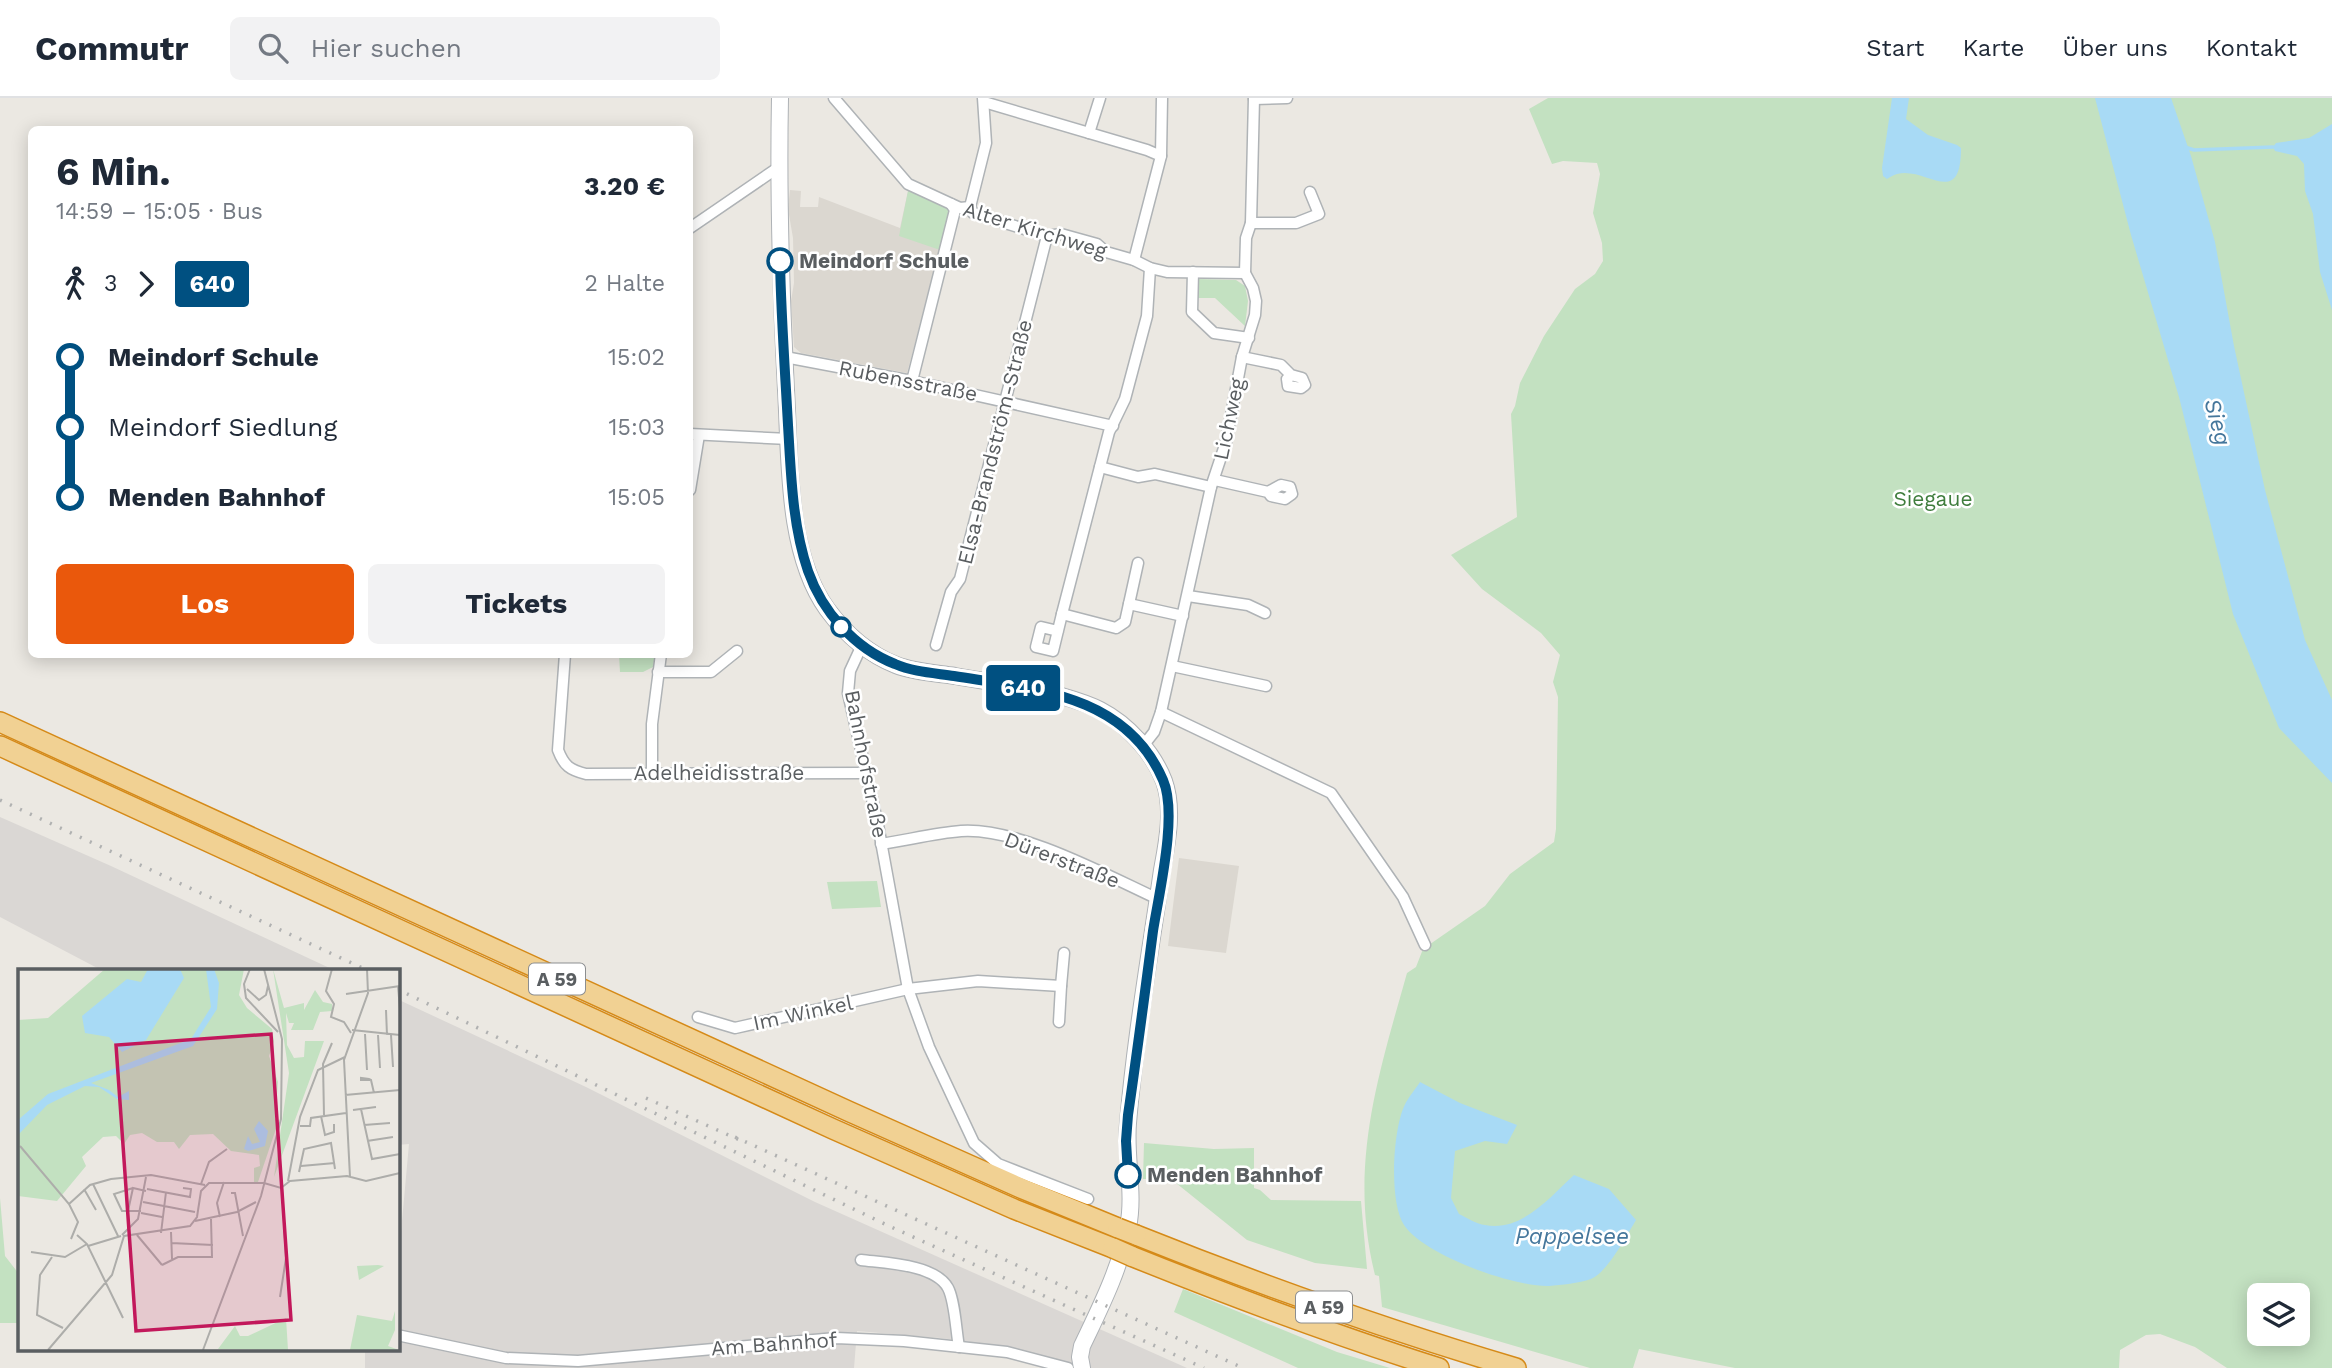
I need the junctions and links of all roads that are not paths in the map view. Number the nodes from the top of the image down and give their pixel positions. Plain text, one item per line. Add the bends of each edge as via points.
1 (780, 98) edge
2 (834, 98) edge
3 (1100, 98) edge
4 (1162, 98) edge
5 (1287, 98) edge
6 (1254, 99) edge
7 (983, 100) edge
8 (1089, 133) junction
9 (1161, 156) junction
10 (779, 167) junction
11 (1310, 192) dead end
12 (951, 204) junction
13 (970, 207) junction
14 (1251, 223) junction
15 (693, 226) edge
16 (1047, 236) junction
17 (1133, 260) junction
18 (1150, 268) junction
19 (1193, 272) junction
20 (1245, 273) junction
21 (1249, 338) junction
22 (785, 357) junction
23 (1242, 357) junction
24 (1292, 375) dead end
25 (912, 381) junction
26 (1006, 401) junction
27 (1112, 426) junction
28 (694, 434) edge
29 (789, 439) junction
30 (1100, 467) junction
31 (1213, 483) junction
32 (1268, 492) dead end
33 (1138, 563) dead end
34 (1188, 596) junction
35 (1129, 604) junction
36 (1265, 613) dead end
37 (1062, 614) junction
38 (1183, 616) junction
39 (1058, 631) dead end
40 (862, 645) junction
41 (936, 645) dead end
42 (737, 651) dead end
43 (565, 658) edge
44 (660, 658) edge
45 (1172, 666) junction
46 (658, 672) junction
47 (1266, 686) dead end
48 (1161, 712) junction
49 (0, 722) edge
50 (0, 746) edge
51 (1143, 746) junction
52 (652, 773) junction
53 (867, 773) junction
54 (881, 844) junction
55 (1158, 899) junction
56 (1425, 945) dead end
57 (1064, 953) dead end
58 (1061, 986) junction
59 (908, 989) junction
60 (698, 1017) dead end
61 (1059, 1022) dead end
62 (1088, 1199) dead end
63 (861, 1260) dead end
64 (399, 1335) edge
65 (958, 1347) junction
66 (1076, 1367) edge
67 (1439, 1368) edge
68 (1516, 1368) edge

1 - 10 main road
2 - 12 street, Alter Kirchweg via 908,184
3 - 8 street
4 - 9 street
5 - 6 street, Lichweg
6 - 14 street, Lichweg
7 - 8 street
7 - 13 street via 986,143
8 - 9 street
9 - 17 street
10 - 15 street
10 - 22 main road
11 - 14 street via 1319,214 1296,223
12 - 13 street, Alter Kirchweg
12 - 25 street via 955,210
13 - 16 street, Alter Kirchweg via 973,213
14 - 20 street, Lichweg
16 - 17 street, Alter Kirchweg via 1060,234 1097,244 1106,252
16 - 26 street, Elsa-Brandström-Straße
17 - 18 street, Alter Kirchweg
18 - 19 street, Alter Kirchweg
18 - 27 street via 1147,316 1125,399
19 - 20 street, Alter Kirchweg
19 - 21 street via 1192,312 1214,333
20 - 21 street, Lichweg via 1256,301
21 - 23 street, Lichweg
22 - 25 street, Rubensstraße
22 - 29 main road
23 - 24 street, Lichweg via 1281,365
23 - 31 street, Lichweg
25 - 26 street, Rubensstraße
26 - 27 street, Rubensstraße
26 - 41 street, Elsa-Brandström-Straße via 960,579 951,592
27 - 30 street
28 - 29 street
29 - 40 main road via 798,531 808,570 826,607
30 - 31 street via 1138,477 1155,474
30 - 37 street
31 - 32 street, Lichweg
31 - 34 street, Lichweg
33 - 35 street
34 - 36 street via 1248,605
34 - 38 street, Lichweg
35 - 37 street via 1125,622 1116,628
35 - 38 street
37 - 39 street
38 - 45 street, Lichweg
40 - 51 main road via 895,664 919,671 1079,701 1113,718
40 - 53 street, Bahnhofstraße via 850,671 848,693
42 - 46 street via 711,672
43 - 52 street, Adelheidisstraße via 558,750 563,763 586,774
44 - 46 street
45 - 47 street
45 - 48 street, Lichweg
46 - 52 street
48 - 51 street, Lichweg
48 - 56 street via 1331,793 1403,897
49 - 68 highway, A 59 via 1023,1189 1253,1282
50 - 67 highway, A 59 via 1014,1209 1245,1302
51 - 55 main road via 1164,781 1169,808
52 - 53 street, Adelheidisstraße
53 - 54 street, Bahnhofstraße
54 - 55 street, Dürerstraße via 962,831 995,835 1054,853
54 - 59 street, Bahnhofstraße
55 - 66 main road via 1127,1128 1131,1205 1120,1262
57 - 58 street
58 - 59 street via 978,981
58 - 61 street
59 - 60 street, Im Winkel via 734,1028
59 - 62 street, Bahnhofstraße via 934,1059 974,1143 998,1164
63 - 65 street via 908,1265 944,1282
64 - 65 street, Am Bahnhof via 506,1358 578,1361 836,1338
65 - 66 street, Am Bahnhof

